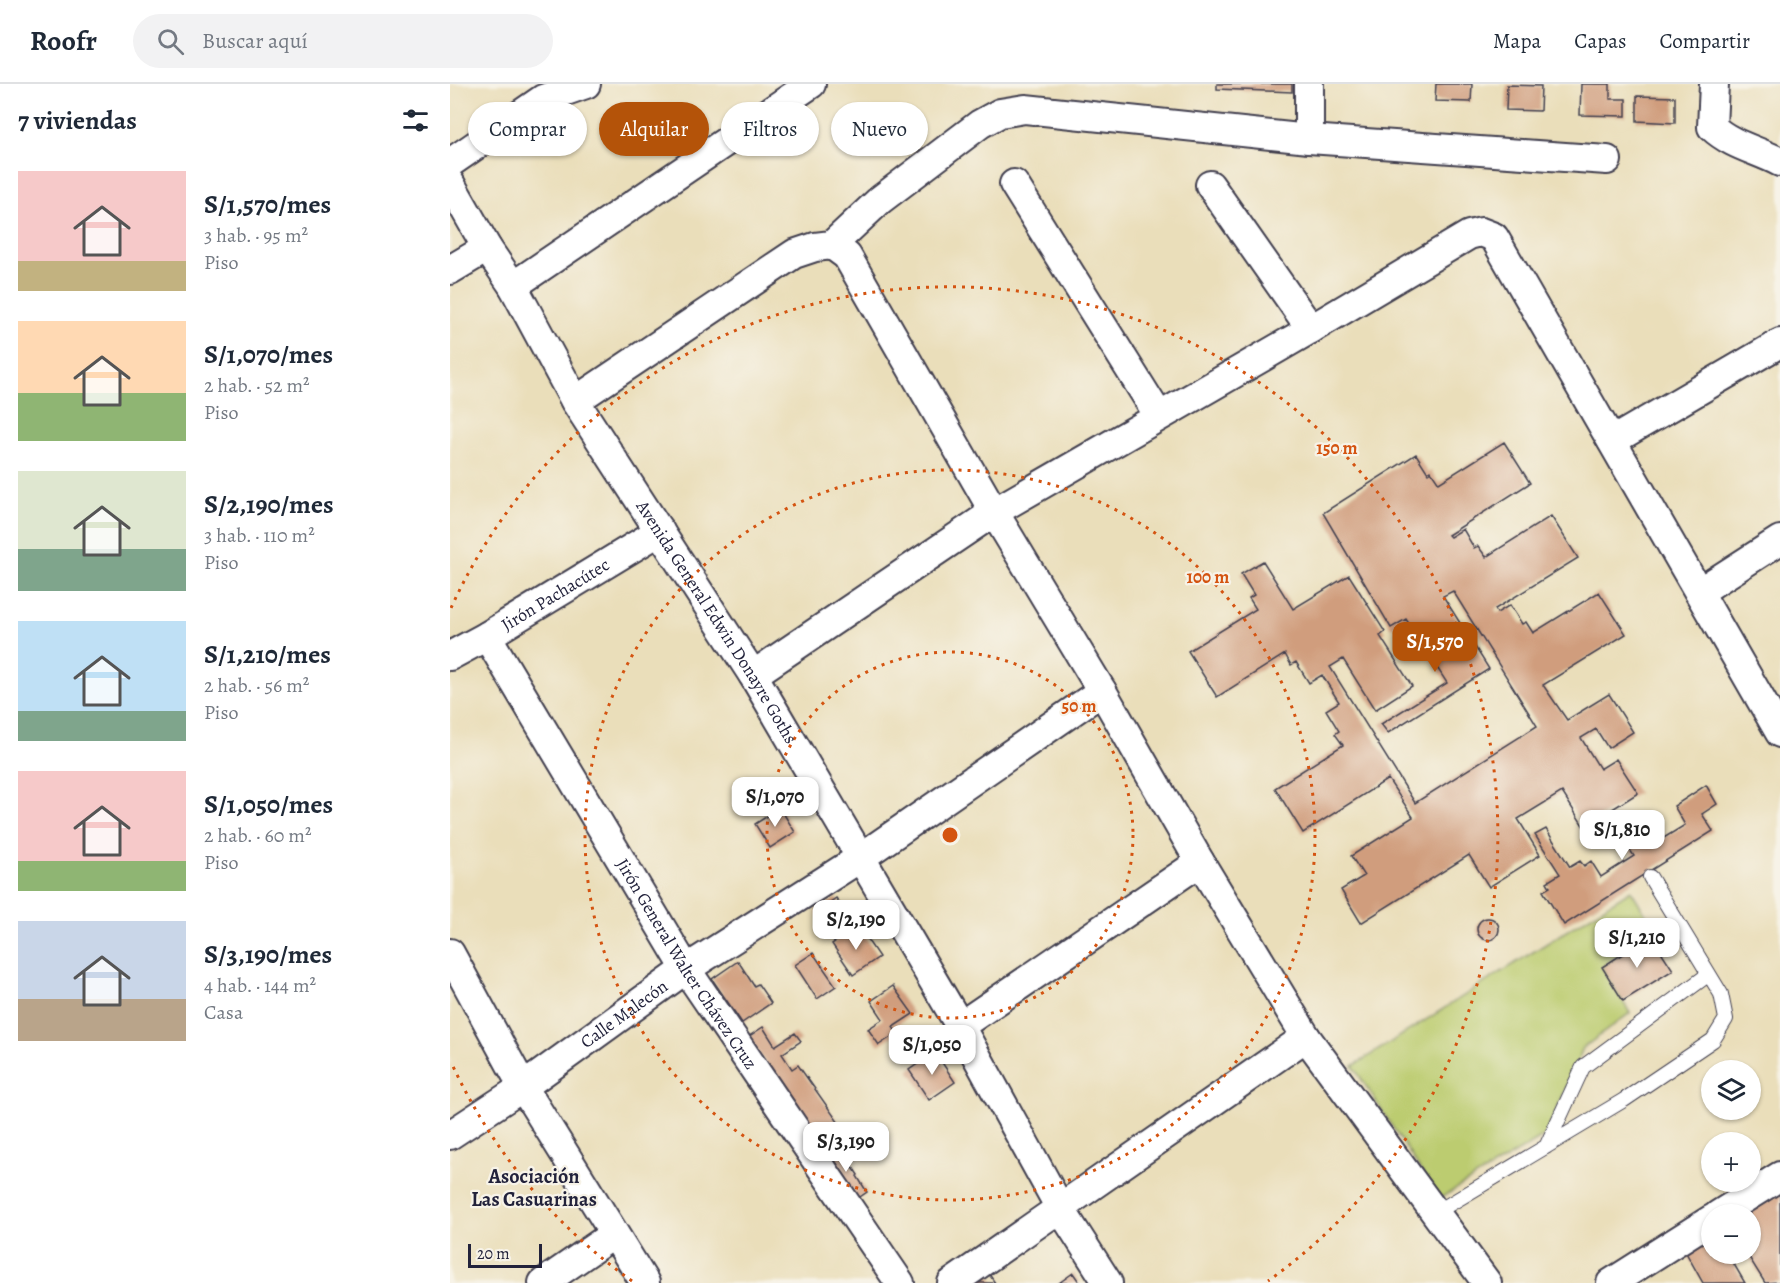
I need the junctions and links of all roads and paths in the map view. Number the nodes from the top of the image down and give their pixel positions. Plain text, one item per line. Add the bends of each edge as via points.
1 (586, 84) edge
2 (811, 84) edge
3 (1309, 84) edge
4 (1714, 84) edge
5 (1309, 139) junction
6 (1607, 160) dead end
7 (1780, 162) edge
8 (450, 163) edge
9 (450, 183) edge
10 (1014, 184) dead end
11 (1210, 185) dead end
12 (832, 245) junction
13 (487, 248) junction
14 (450, 270) edge
15 (513, 286) junction
16 (1311, 329) junction
17 (1780, 343) edge
18 (575, 401) junction
19 (1159, 416) junction
20 (1612, 441) junction
21 (994, 512) junction
22 (660, 531) junction
23 (1780, 540) edge
24 (1699, 592) junction
25 (487, 636) junction
26 (450, 656) edge
27 (753, 675) junction
28 (1102, 691) junction
29 (1780, 733) edge
30 (860, 858) junction
31 (1200, 862) junction
32 (1650, 878) dead end
33 (450, 952) edge
34 (686, 969) junction
35 (1709, 974) junction
36 (960, 1026) junction
37 (1306, 1037) junction
38 (523, 1086) junction
39 (450, 1135) edge
40 (1546, 1147) junction
41 (1780, 1176) edge
42 (1735, 1204) edge
43 (1060, 1208) junction
44 (1435, 1213) junction
45 (1701, 1226) edge
46 (614, 1234) junction
47 (543, 1283) edge
48 (645, 1283) edge
49 (900, 1283) edge
50 (952, 1283) edge
51 (1108, 1283) edge
52 (1487, 1283) edge
53 (1611, 1283) edge

1 - 8 street via 543,99
2 - 15 street
3 - 5 street
4 - 7 street via 1712,127 1735,143
5 - 6 street
5 - 12 street via 1025,109 1000,113 880,200
9 - 13 street, Avenida General Edwin Donayre Goths
10 - 19 street
11 - 16 street
12 - 18 street via 794,254
12 - 21 street via 847,256
13 - 14 street
13 - 15 street, Avenida General Edwin Donayre Goths
15 - 18 street, Avenida General Edwin Donayre Goths
16 - 19 street
16 - 20 street via 1469,235 1481,232 1494,237
17 - 20 street
18 - 22 street, Avenida General Edwin Donayre Goths
19 - 21 street
20 - 24 street
21 - 27 street
21 - 28 street
22 - 25 street, Jirón Pachacútec
22 - 27 street, Avenida General Edwin Donayre Goths
23 - 24 street
24 - 29 street
25 - 26 street, Jirón Pachacútec
25 - 34 street, Jirón General Walter Chávez Cruz
27 - 30 street, Avenida General Edwin Donayre Goths
28 - 30 street, Calle Malecón
28 - 31 street
30 - 34 street, Calle Malecón
30 - 36 street, Avenida General Edwin Donayre Goths
31 - 36 street
31 - 37 street
32 - 35 lane
33 - 38 street
34 - 38 street, Calle Malecón
34 - 49 street, Jirón General Walter Chávez Cruz
35 - 40 lane via 1583,1067
35 - 40 lane via 1721,994 1726,1018 1713,1040
36 - 43 street, Avenida General Edwin Donayre Goths
37 - 43 street
37 - 44 street
38 - 39 street, Calle Malecón
38 - 46 street
40 - 44 lane
41 - 42 street
43 - 50 street
43 - 51 street, Avenida General Edwin Donayre Goths
44 - 52 street
45 - 53 street
46 - 47 street
46 - 48 street

